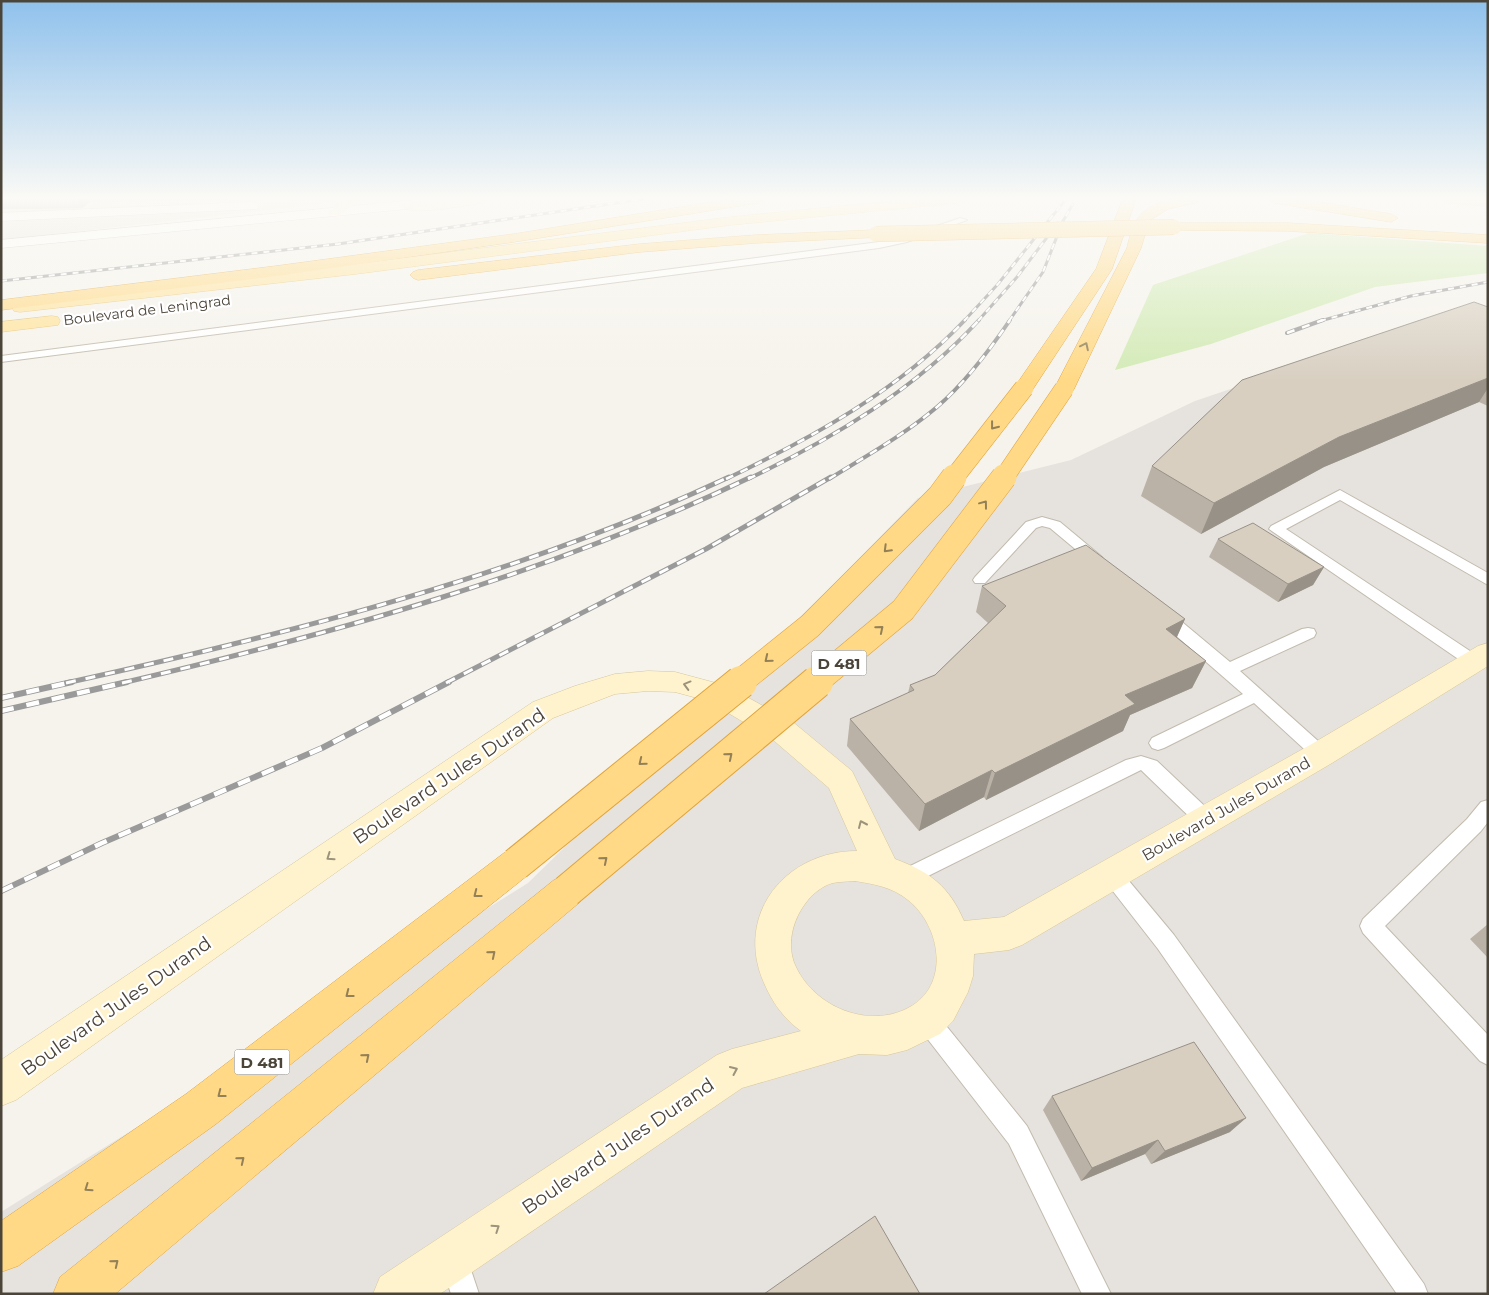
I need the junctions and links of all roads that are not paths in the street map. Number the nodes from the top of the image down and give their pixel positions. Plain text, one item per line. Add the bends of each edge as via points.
1 (359, 259) edge
2 (431, 259) edge
3 (514, 259) edge
4 (546, 259) edge
5 (767, 259) edge
6 (1108, 259) edge
7 (1128, 259) edge
8 (418, 275) junction
9 (296, 292) dead end
10 (1, 307) edge
11 (70, 319) dead end
12 (1, 327) edge
13 (1, 359) edge
14 (1108, 569) edge
15 (980, 580) dead end
16 (1488, 580) edge
17 (1153, 607) edge
18 (1308, 634) dead end
19 (1480, 657) edge
20 (1228, 670) junction
21 (1256, 695) junction
22 (1158, 742) dead end
23 (1321, 754) junction
24 (1488, 808) edge
25 (1206, 820) junction
26 (893, 874) junction
27 (1112, 875) junction
28 (954, 939) junction
29 (927, 1020) junction
30 (855, 1036) junction
31 (1488, 1053) edge
32 (1, 1085) edge
33 (1, 1249) edge
34 (459, 1275) edge
35 (77, 1294) edge
36 (398, 1294) edge
37 (1097, 1294) edge
38 (1414, 1294) edge

1 - 10 highway
2 - 10 main road, Boulevard de Leningrad
3 - 8 main road
4 - 8 highway, bridge
5 - 13 lane
6 -> 33 highway, D 481, bridge via 1024,388 940,496 810,626 516,864 202,1109
35 -> 7 highway, D 481, bridge via 567,892 903,610 998,485 1064,389
8 - 9 main road
11 - 12 main road, Boulevard de Leningrad
14 - 15 lane via 1055,525 1042,521 1031,525
16 - 19 lane via 1340,494 1276,529
17 - 20 lane
18 - 20 lane
19 - 23 main road, Boulevard Jules Durand
20 - 21 lane
21 - 22 lane
21 - 23 lane
23 - 25 main road, Boulevard Jules Durand
24 - 31 lane via 1371,926
25 - 26 lane via 1150,766 1141,763
25 - 27 main road, Boulevard Jules Durand
26 - 28 main road via 927,894 944,914
26 - 30 main road via 855,866 828,869 804,882 786,900 775,924 773,951 778,970 798,1004 824,1024
26 -> 32 main road, Boulevard Jules Durand via 841,780 783,731 717,693 676,682 648,680 615,684 543,710
27 - 28 main road, Boulevard Jules Durand via 1009,934
27 - 38 lane via 1166,942
28 - 29 main road via 953,984 943,1003
29 - 30 main road via 906,1031 881,1036
29 - 37 lane via 1018,1136
34 -> 30 main road, Boulevard Jules Durand via 732,1070
34 - 36 main road, Boulevard Jules Durand

